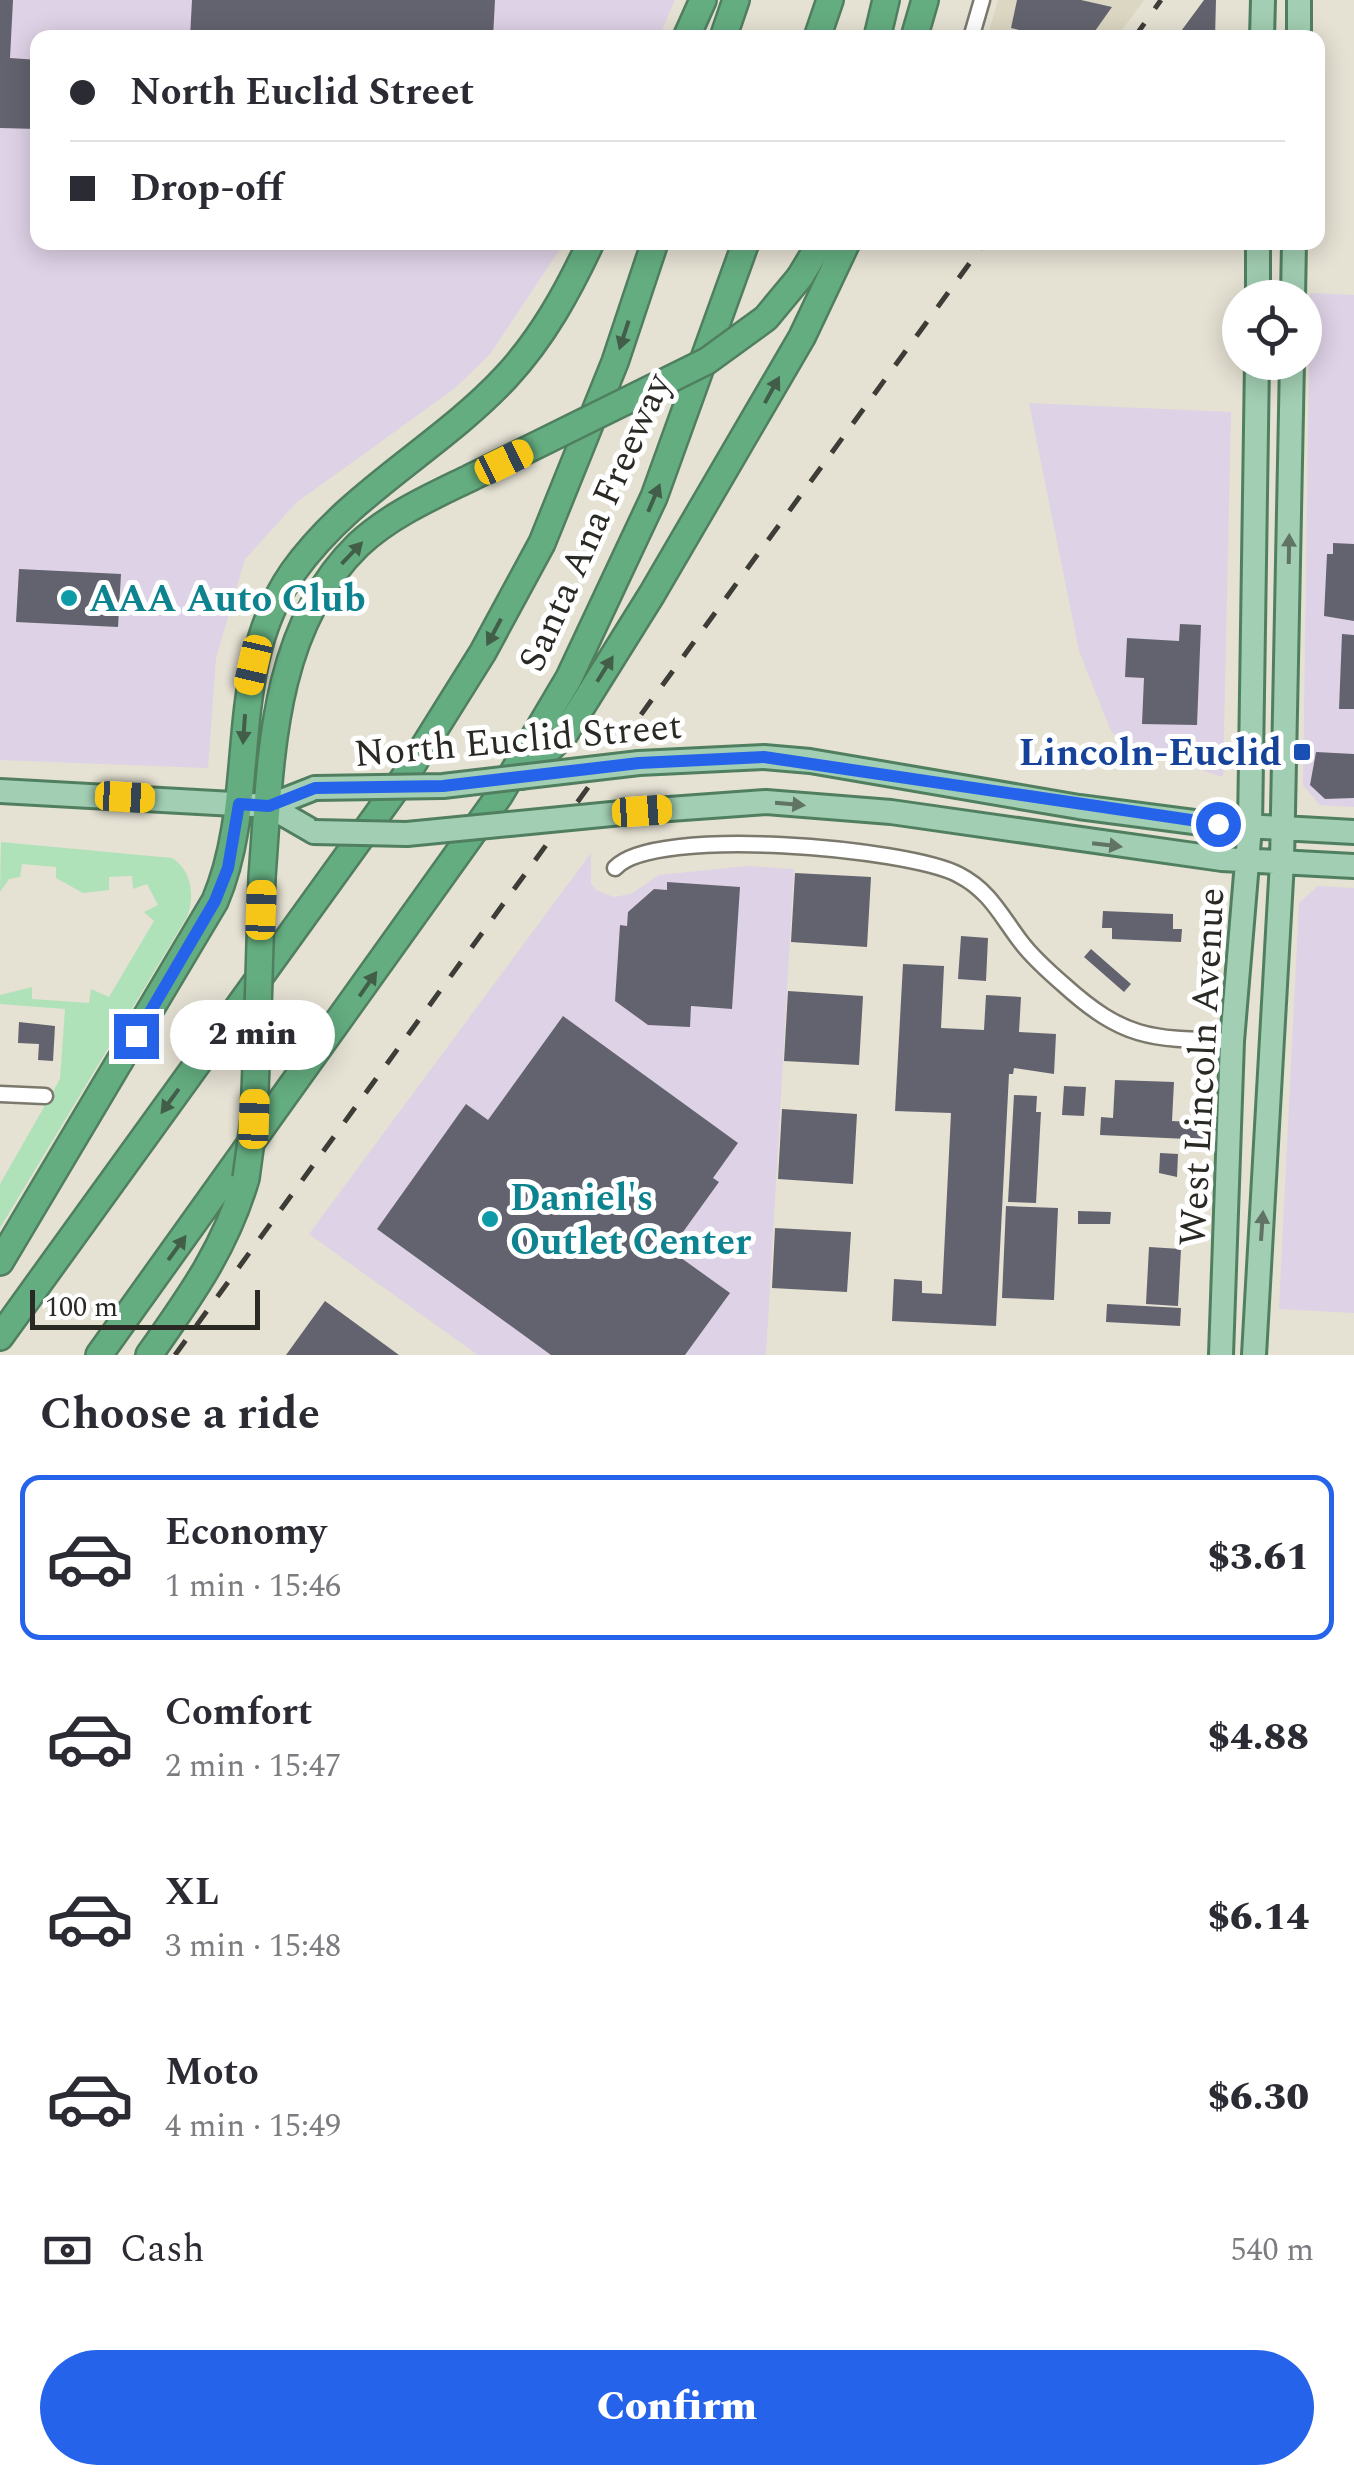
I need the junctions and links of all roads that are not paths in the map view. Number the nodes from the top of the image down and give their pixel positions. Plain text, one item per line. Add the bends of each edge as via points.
1 (703, 0) edge
2 (736, 0) edge
3 (830, 0) edge
4 (886, 0) edge
5 (925, 0) edge
6 (982, 0) edge
7 (1262, 0) edge
8 (1299, 0) edge
9 (690, 30) edge
10 (726, 30) edge
11 (820, 30) edge
12 (879, 30) edge
13 (916, 30) edge
14 (973, 30) edge
15 (1262, 30) edge
16 (1298, 30) edge
17 (587, 250) edge
18 (652, 250) edge
19 (743, 250) edge
20 (816, 250) edge
21 (844, 250) edge
22 (1258, 250) edge
23 (1294, 250) edge
24 (1258, 280) edge
25 (1293, 280) edge
26 (1257, 380) edge
27 (1292, 380) edge
28 (0, 791) edge
29 (499, 796) junction
30 (239, 804) junction
31 (269, 806) junction
32 (1250, 828) junction
33 (1284, 828) junction
34 (1354, 832) edge
35 (1247, 861) junction
36 (1282, 862) junction
37 (1354, 866) edge
38 (615, 868) dead end
39 (1232, 1040) junction
40 (0, 1094) edge
41 (45, 1096) dead end
42 (0, 1262) edge
43 (0, 1337) edge
44 (99, 1355) edge
45 (149, 1355) edge
46 (1220, 1355) edge
47 (1254, 1355) edge

1 - 9 highway
2 - 10 highway
3 - 11 highway
4 - 12 highway
5 - 13 highway
6 - 14 street
7 - 15 main road
8 - 16 main road
17 -> 30 highway via 552,318 504,379 343,514 294,572 253,665
18 -> 43 highway, Santa Ana Freeway via 542,543 484,652 408,772
29 -> 19 highway, Santa Ana Freeway via 615,588 688,410
31 -> 20 highway, bridge via 282,687 309,608 360,544 417,504 708,362 766,318
29 -> 21 highway via 564,735 748,431
22 - 24 main road
23 - 25 main road
26 - 32 main road, West Lincoln Avenue
33 -> 27 main road, West Lincoln Avenue
28 - 30 main road, North Euclid Street
44 -> 29 highway, Santa Ana Freeway
30 - 31 main road, North Euclid Street
30 - 42 highway via 215,901
31 - 32 main road, North Euclid Street, bridge via 315,788 443,786 696,759 810,761
31 -> 35 main road, North Euclid Street, bridge via 314,832 407,834 766,802 891,812
31 - 45 highway, bridge via 246,1178 209,1270
32 - 33 main road, North Euclid Street
32 - 35 main road, West Lincoln Avenue
33 - 34 main road, North Euclid Street
33 - 36 main road, West Lincoln Avenue
35 - 36 main road, North Euclid Street
35 - 39 main road, West Lincoln Avenue
36 - 37 main road, North Euclid Street
47 -> 36 main road, West Lincoln Avenue
38 - 39 street via 654,853 752,844 925,861 987,894 1030,953 1118,1028 1154,1037
39 - 46 main road, West Lincoln Avenue
40 - 41 street

